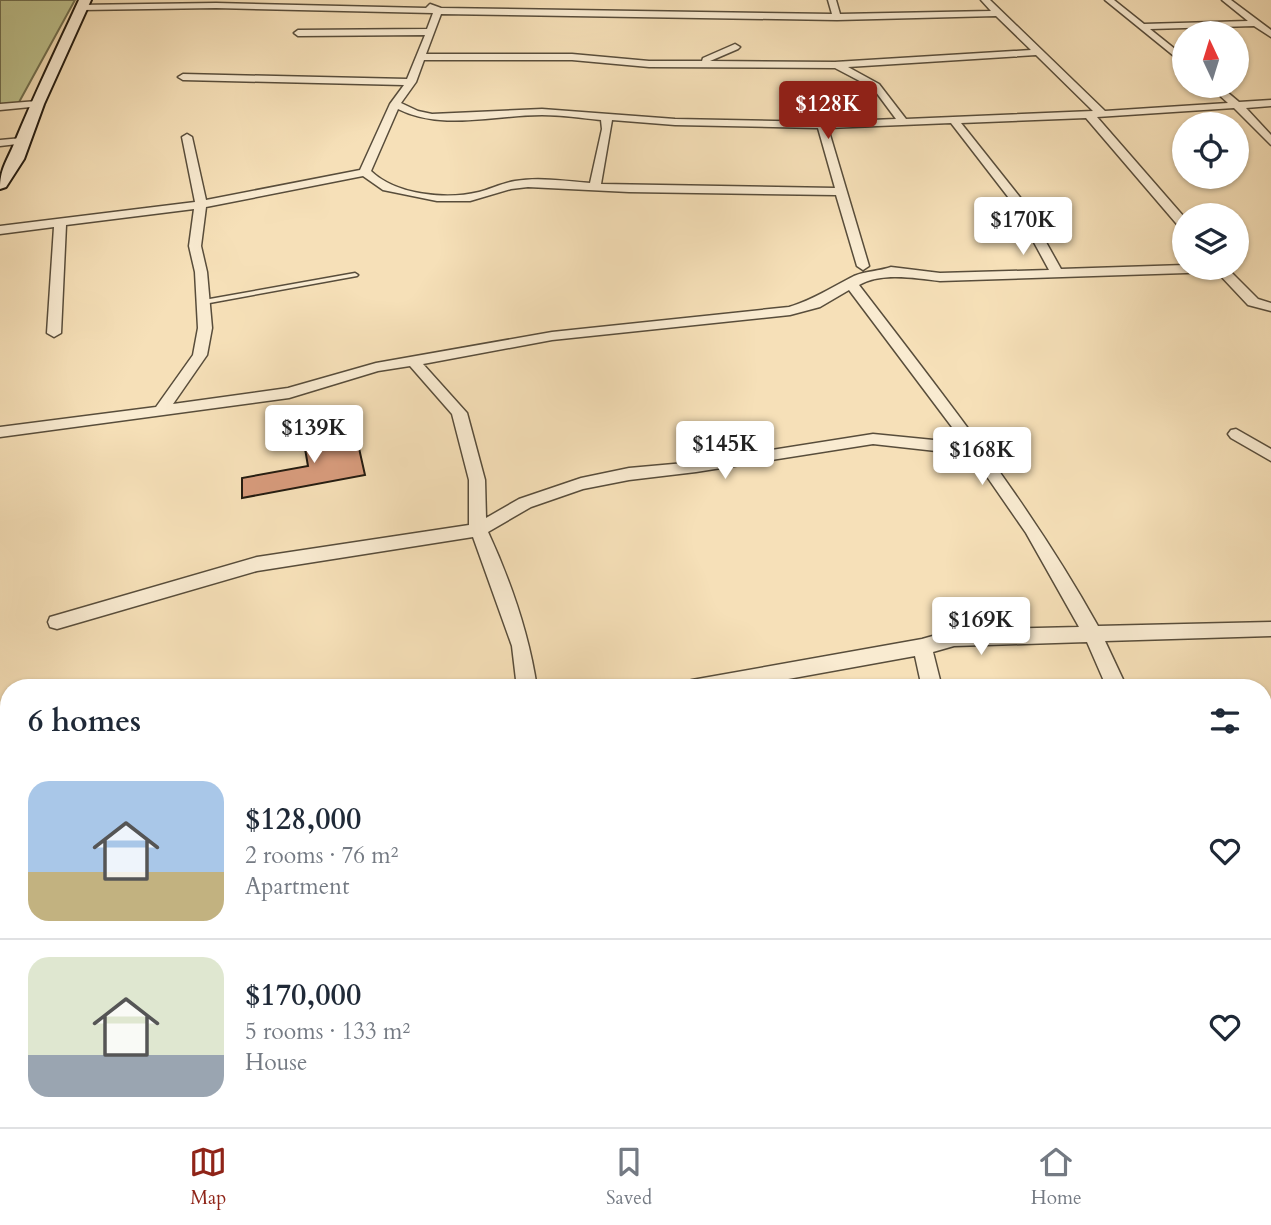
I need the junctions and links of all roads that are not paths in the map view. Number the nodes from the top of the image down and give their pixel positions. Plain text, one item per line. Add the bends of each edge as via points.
1 (422, 0) edge
2 (832, 0) edge
3 (985, 0) edge
4 (1109, 0) edge
5 (1226, 0) edge
6 (240, 2) edge
7 (83, 3) edge
8 (438, 10) junction
9 (996, 13) junction
10 (837, 17) junction
11 (1255, 23) junction
12 (1142, 27) junction
13 (429, 32) junction
14 (298, 33) dead end
15 (1271, 34) edge
16 (735, 47) dead end
17 (1172, 51) edge
18 (1038, 52) junction
19 (422, 57) junction
20 (698, 63) junction
21 (835, 65) junction
22 (183, 77) dead end
23 (411, 82) junction
24 (1229, 98) edge
25 (37, 104) junction
26 (395, 104) junction
27 (1237, 104) junction
28 (1271, 106) edge
29 (0, 107) edge
30 (1248, 108) junction
31 (1095, 115) junction
32 (606, 116) junction
33 (953, 119) junction
34 (902, 121) junction
35 (822, 125) junction
36 (187, 137) dead end
37 (22, 141) junction
38 (1271, 142) edge
39 (0, 143) edge
40 (365, 172) junction
41 (0, 184) edge
42 (594, 187) junction
43 (840, 191) junction
44 (199, 205) junction
45 (1172, 210) edge
46 (60, 223) junction
47 (0, 230) edge
48 (1172, 269) edge
49 (1057, 273) junction
50 (355, 275) dead end
51 (859, 276) junction
52 (1232, 280) edge
53 (204, 302) junction
54 (1271, 307) edge
55 (54, 333) dead end
56 (413, 360) junction
57 (161, 411) junction
58 (0, 432) edge
59 (1236, 434) dead end
60 (975, 450) junction
61 (1271, 456) edge
62 (478, 530) junction
63 (57, 622) dead end
64 (1271, 629) edge
65 (1096, 636) junction
66 (922, 647) junction
67 (528, 679) edge
68 (742, 679) edge
69 (930, 679) edge
70 (1113, 679) edge

1 - 8 street
2 - 10 street
3 - 9 street
4 - 12 street
5 - 11 street
6 - 7 street
6 - 8 street
7 - 25 street
8 - 10 street
8 - 13 street
9 - 10 street
9 - 18 street
11 - 12 street
11 - 15 street
12 - 17 street
13 - 14 street
13 - 19 street
16 - 20 street
18 - 21 street
18 - 31 street
19 - 20 street
19 - 23 street
20 - 21 street
21 - 34 street via 873,81
22 - 23 street
23 - 26 street
24 - 27 street
25 - 29 street
25 - 37 street
26 - 32 street via 432,117 542,112
26 - 40 street
27 - 30 street
27 - 31 street
28 - 30 street
30 - 38 street
31 - 33 street
31 - 45 street
32 - 35 street
32 - 42 street
33 - 34 street
33 - 49 street via 1017,201
34 - 35 street
35 - 43 street
36 - 44 street
37 - 39 street
37 - 41 street
40 - 42 street via 371,181 387,188 455,199 517,184
40 - 44 street
42 - 43 street
43 - 51 street
44 - 46 street
44 - 53 street via 195,246
46 - 47 street
46 - 55 street
48 - 49 street
49 - 51 street
50 - 53 lane
51 - 56 street via 814,304 790,311 552,336
51 - 60 street
52 - 54 street via 1253,302
53 - 57 street via 200,355
56 - 57 street via 289,393
56 - 62 street via 459,413 477,480
57 - 58 street
59 - 61 street
60 - 62 street via 873,439 629,474 525,503
60 - 65 street via 1002,483
62 - 63 street via 257,564
62 - 67 street via 521,646
64 - 65 street
65 - 66 street via 954,638
65 - 70 street
66 - 68 street
66 - 69 street

